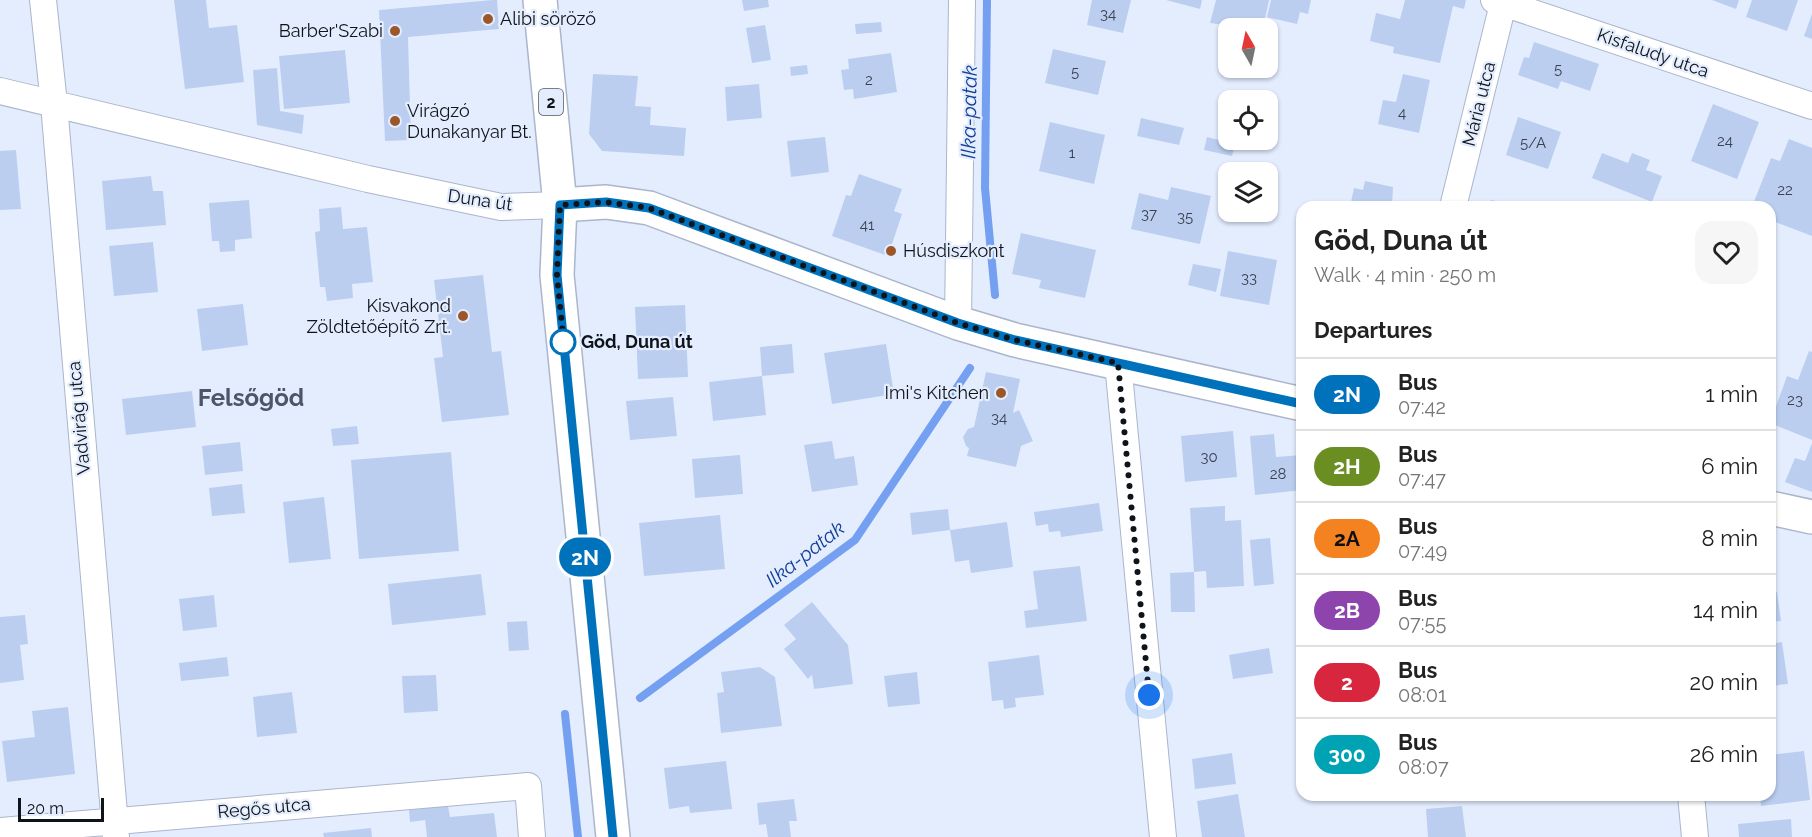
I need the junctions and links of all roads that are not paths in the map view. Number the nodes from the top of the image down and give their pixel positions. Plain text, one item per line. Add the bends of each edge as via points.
1 (42, 0) edge
2 (540, 0) edge
3 (962, 0) edge
4 (1501, 1) edge
5 (0, 92) edge
6 (54, 104) junction
7 (1812, 106) edge
8 (1455, 201) edge
9 (560, 205) junction
10 (969, 326) junction
11 (1118, 363) junction
12 (1296, 403) edge
13 (1776, 509) edge
14 (1812, 517) edge
15 (1692, 801) edge
16 (115, 829) edge
17 (0, 831) edge
18 (532, 837) edge
19 (613, 837) edge
20 (1163, 837) edge
21 (1695, 837) edge

1 - 6 street, Vadvirág utca
2 - 9 main road, 2
3 - 10 street
4 - 7 street, Kisfaludy utca
4 - 8 street, Mária utca
5 - 6 street, Duna út
6 - 9 street, Duna út via 501,207
6 - 16 street, Vadvirág utca
9 - 10 main road, Duna út via 606,202 649,208
9 - 19 main road, 2 via 557,275
10 - 11 main road, Duna út
11 - 12 main road, Duna út
11 - 20 street
13 - 14 main road
15 - 21 street
16 - 17 street, Regős utca
16 - 18 street, Regős utca via 528,786

